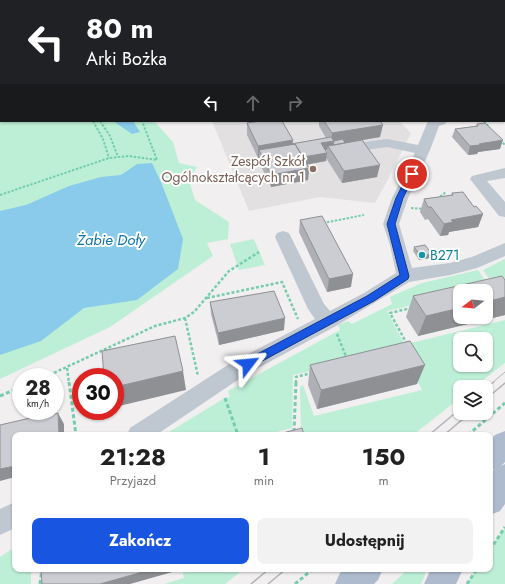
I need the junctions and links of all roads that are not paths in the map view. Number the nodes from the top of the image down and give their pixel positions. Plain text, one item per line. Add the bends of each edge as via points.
1 (434, 122) edge
2 (350, 148) edge
3 (423, 150) junction
4 (505, 173) edge
5 (505, 212) edge
6 (283, 237) dead end
7 (505, 249) edge
8 (405, 276) junction
9 (329, 320) junction
10 (143, 432) edge
11 (505, 444) edge
12 (493, 455) edge
13 (505, 478) edge
14 (493, 496) edge
15 (12, 516) edge
16 (0, 523) edge
17 (364, 572) edge
18 (446, 572) edge
19 (351, 584) edge
20 (440, 584) edge

1 - 3 street
2 - 3 street via 387,143
3 - 8 street via 400,198 391,224
4 - 5 street via 477,179
6 - 9 street via 317,308
7 - 8 street via 477,262
8 - 9 street
9 - 10 street via 221,380
11 - 12 main road
13 - 14 main road
15 - 16 street
17 - 19 main road
18 - 20 main road

